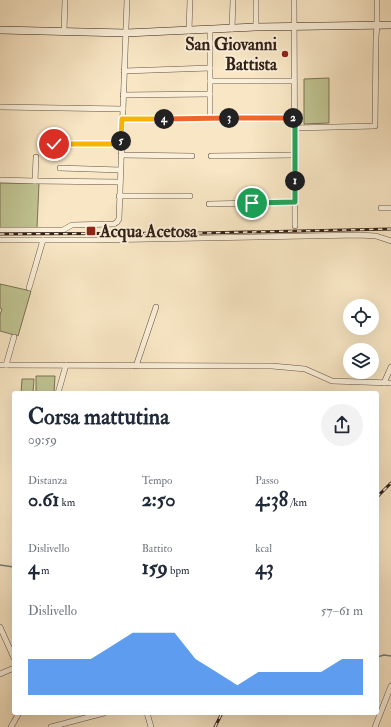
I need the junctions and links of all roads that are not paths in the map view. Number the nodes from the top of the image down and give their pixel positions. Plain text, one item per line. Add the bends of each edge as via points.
1 (65, 0) edge
2 (127, 0) edge
3 (190, 0) edge
4 (233, 0) edge
5 (256, 0) edge
6 (294, 0) edge
7 (377, 0) edge
8 (377, 25) junction
9 (391, 25) edge
10 (294, 27) junction
11 (256, 28) junction
12 (232, 29) junction
13 (0, 30) edge
14 (210, 30) junction
15 (188, 31) junction
16 (64, 32) junction
17 (126, 33) junction
18 (210, 68) junction
19 (124, 71) junction
20 (210, 81) junction
21 (294, 81) junction
22 (210, 94) junction
23 (123, 95) junction
24 (0, 107) edge
25 (123, 109) junction
26 (210, 118) junction
27 (295, 118) junction
28 (122, 119) junction
29 (295, 128) junction
30 (54, 144) dead end
31 (121, 144) junction
32 (121, 155) junction
33 (295, 155) junction
34 (192, 156) dead end
35 (211, 156) dead end
36 (36, 157) dead end
37 (60, 168) dead end
38 (120, 170) junction
39 (0, 180) edge
40 (35, 181) junction
41 (120, 182) junction
42 (119, 196) junction
43 (190, 196) dead end
44 (295, 202) junction
45 (209, 204) dead end
46 (381, 208) dead end
47 (391, 208) edge
48 (295, 226) dead end
49 (0, 230) edge
50 (0, 240) edge
51 (43, 240) junction
52 (391, 241) edge
53 (29, 288) dead end
54 (156, 307) dead end
55 (14, 337) dead end
56 (3, 365) edge
57 (66, 365) junction
58 (136, 366) junction
59 (391, 366) edge
60 (384, 383) junction
61 (391, 383) edge
62 (59, 391) edge
63 (0, 627) edge
64 (12, 654) edge
65 (12, 669) edge
66 (0, 674) edge
67 (391, 686) edge
68 (18, 715) edge
69 (96, 715) edge
70 (148, 715) edge
71 (11, 727) edge
72 (51, 727) edge
73 (151, 727) edge
74 (375, 727) edge

1 - 16 street
2 - 17 street
3 - 15 street
4 - 12 street
5 - 11 street
6 - 10 street
7 - 8 street
8 - 9 street
8 - 10 street
8 - 29 street via 375,126
10 - 11 street
10 - 21 street
11 - 12 street
12 - 14 street
13 - 16 street
14 - 15 street
14 - 18 street
15 - 17 street
16 - 17 street
17 - 19 street
18 - 19 street
18 - 20 street
19 - 23 street
20 - 21 street
20 - 22 street
21 - 27 street
22 - 23 street
22 - 26 street
23 - 25 street
24 - 25 street
25 - 28 street
26 - 27 street
26 - 28 street
27 - 29 street
28 - 31 street
29 - 33 street
30 - 31 street
31 - 32 street
32 - 34 street
32 - 38 street
33 - 35 street
33 - 44 street
36 - 40 street
37 - 38 street
38 - 41 street
39 - 40 street
40 - 41 street
41 - 42 street
42 - 43 street
42 - 49 street via 119,219 114,224 72,225 63,230
44 - 45 street
44 - 48 street
46 - 47 street
50 - 51 street
51 - 52 street via 359,235 376,236
51 - 53 street
54 - 58 street
55 - 56 street
56 - 57 street
57 - 58 street
57 - 62 street
58 - 60 street via 272,366 310,370 332,381
59 - 60 street
60 - 61 street
63 - 64 street
65 - 66 street
67 - 74 street
68 - 71 street
69 - 72 street
70 - 73 street

